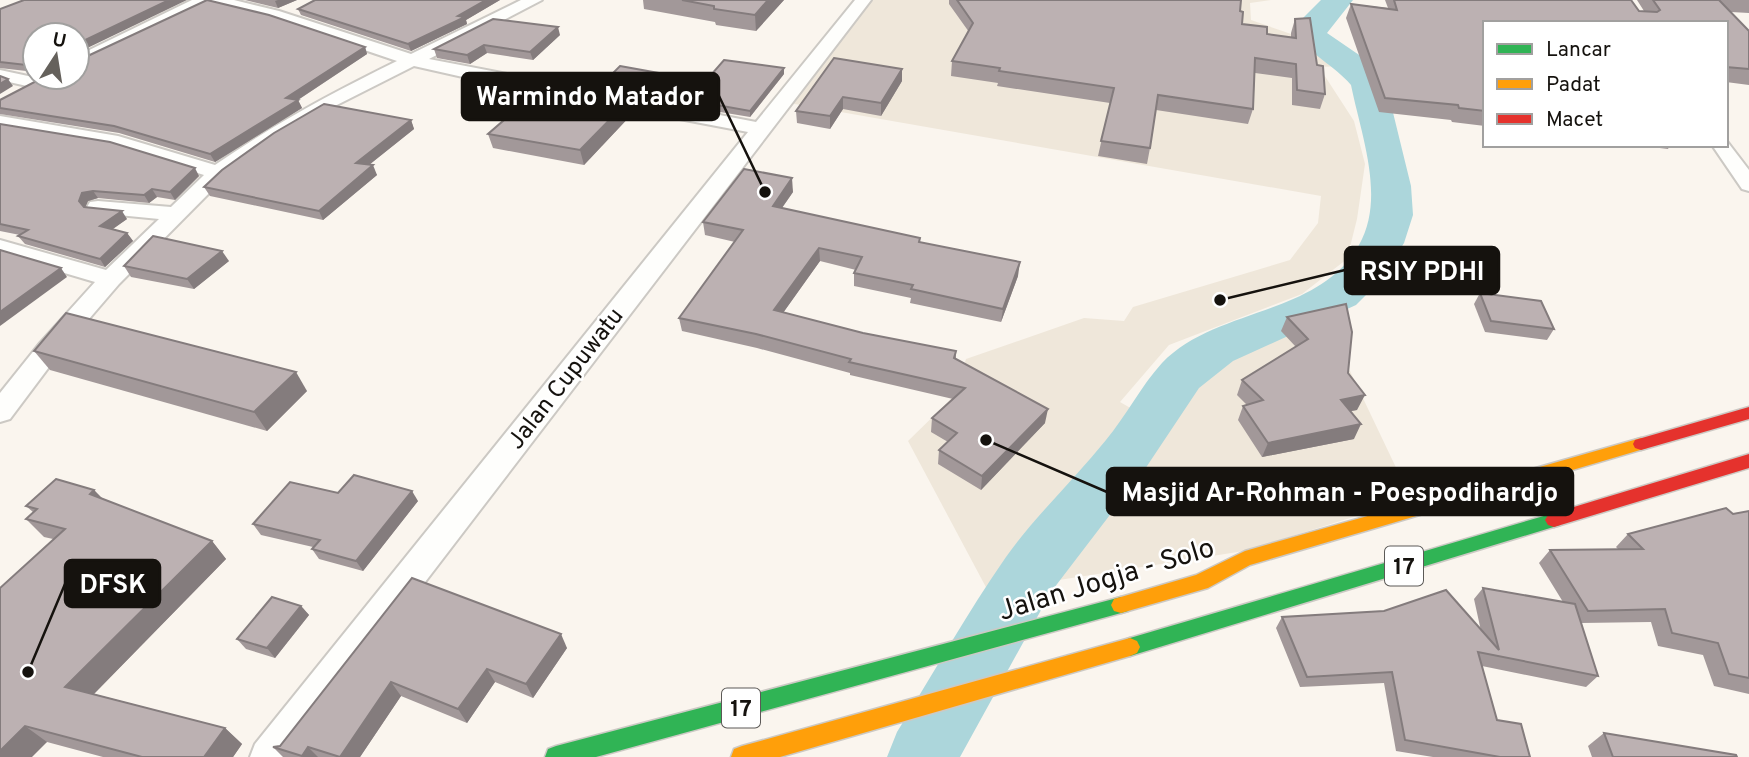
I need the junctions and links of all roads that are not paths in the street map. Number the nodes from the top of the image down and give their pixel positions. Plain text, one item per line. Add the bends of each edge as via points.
1 (205, 0) edge
2 (215, 0) edge
3 (534, 0) edge
4 (863, 0) edge
5 (304, 5) edge
6 (279, 16) junction
7 (91, 55) edge
8 (411, 60) junction
9 (0, 75) edge
10 (21, 78) edge
11 (23, 91) edge
12 (12, 97) edge
13 (0, 122) edge
14 (761, 129) junction
15 (1723, 147) edge
16 (218, 173) junction
17 (1749, 185) edge
18 (97, 207) edge
19 (178, 214) junction
20 (0, 247) edge
21 (111, 279) junction
22 (0, 412) edge
23 (1749, 413) edge
24 (1749, 461) edge
25 (268, 757) edge
26 (556, 757) edge
27 (743, 757) edge

1 - 7 street
2 - 6 street
3 - 8 street
4 - 14 street, Jalan Cupuwatu
5 - 6 street
6 - 8 street
8 - 14 street
8 - 16 street via 318,107
9 - 10 street
11 - 12 street
13 - 16 street via 118,142
14 - 25 street, Jalan Cupuwatu
15 - 17 street
16 - 19 street
18 - 19 street
19 - 21 street
20 - 21 street
21 - 22 street
23 - 26 highway, Jalan Jogja - Solo / 17 via 1245,559 1201,582 1077,618
24 - 27 highway, 17 via 1058,668

